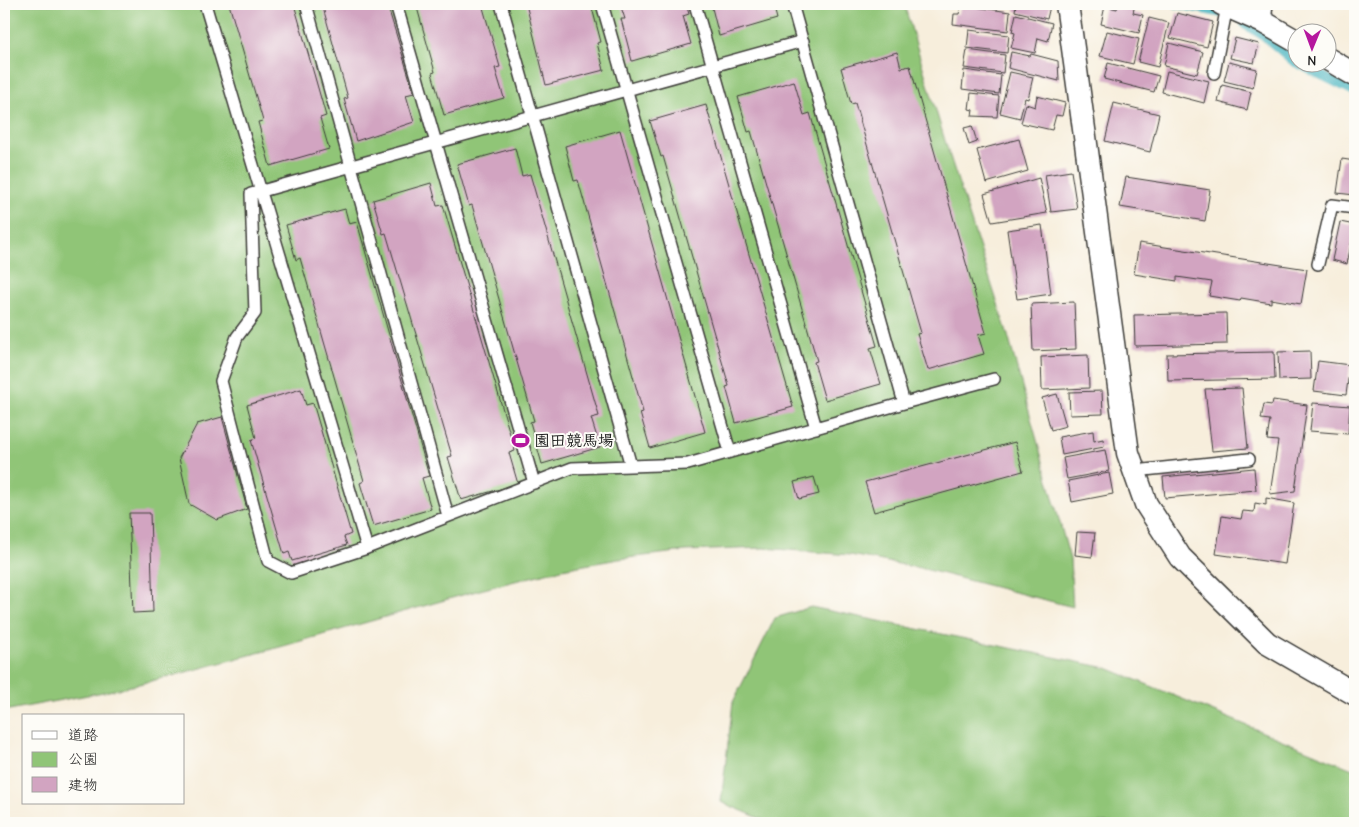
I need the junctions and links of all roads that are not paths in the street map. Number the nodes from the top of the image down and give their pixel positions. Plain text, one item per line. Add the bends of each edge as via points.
1 (204, 4) edge
2 (306, 4) edge
3 (396, 4) edge
4 (501, 4) edge
5 (602, 4) edge
6 (695, 4) edge
7 (792, 4) edge
8 (1067, 4) edge
9 (1224, 5) edge
10 (1266, 13) edge
11 (1286, 32) edge
12 (803, 41) junction
13 (1336, 64) edge
14 (713, 66) junction
15 (1214, 73) dead end
16 (1355, 74) edge
17 (627, 90) junction
18 (532, 116) junction
19 (436, 142) junction
20 (351, 166) junction
21 (260, 191) junction
22 (1355, 208) edge
23 (1318, 264) dead end
24 (994, 379) dead end
25 (904, 403) junction
26 (816, 428) junction
27 (730, 452) junction
28 (1249, 459) dead end
29 (631, 466) junction
30 (1135, 471) junction
31 (534, 483) junction
32 (448, 516) junction
33 (367, 548) junction
34 (1355, 694) edge

1 - 21 lane
2 - 20 lane
3 - 19 lane
4 - 18 lane
5 - 17 lane
6 - 14 lane
7 - 12 lane
8 - 30 street via 1128,452
9 - 10 street
9 - 15 lane
10 - 11 street
12 - 14 lane
12 - 25 lane
13 - 16 street
14 - 17 lane
14 - 26 lane
17 - 18 lane
17 - 27 lane
18 - 19 lane
18 - 29 lane
19 - 20 lane
19 - 31 lane
20 - 21 lane
20 - 32 lane
21 - 33 lane
21 - 33 lane via 251,194 255,313 237,337 221,381 268,560 291,573
22 - 23 lane via 1332,205
24 - 25 lane
25 - 26 lane
26 - 27 lane
27 - 29 lane via 688,464
28 - 30 lane
29 - 31 lane via 572,468
30 - 34 street via 1146,504 1180,557 1267,643
31 - 32 lane
32 - 33 lane

